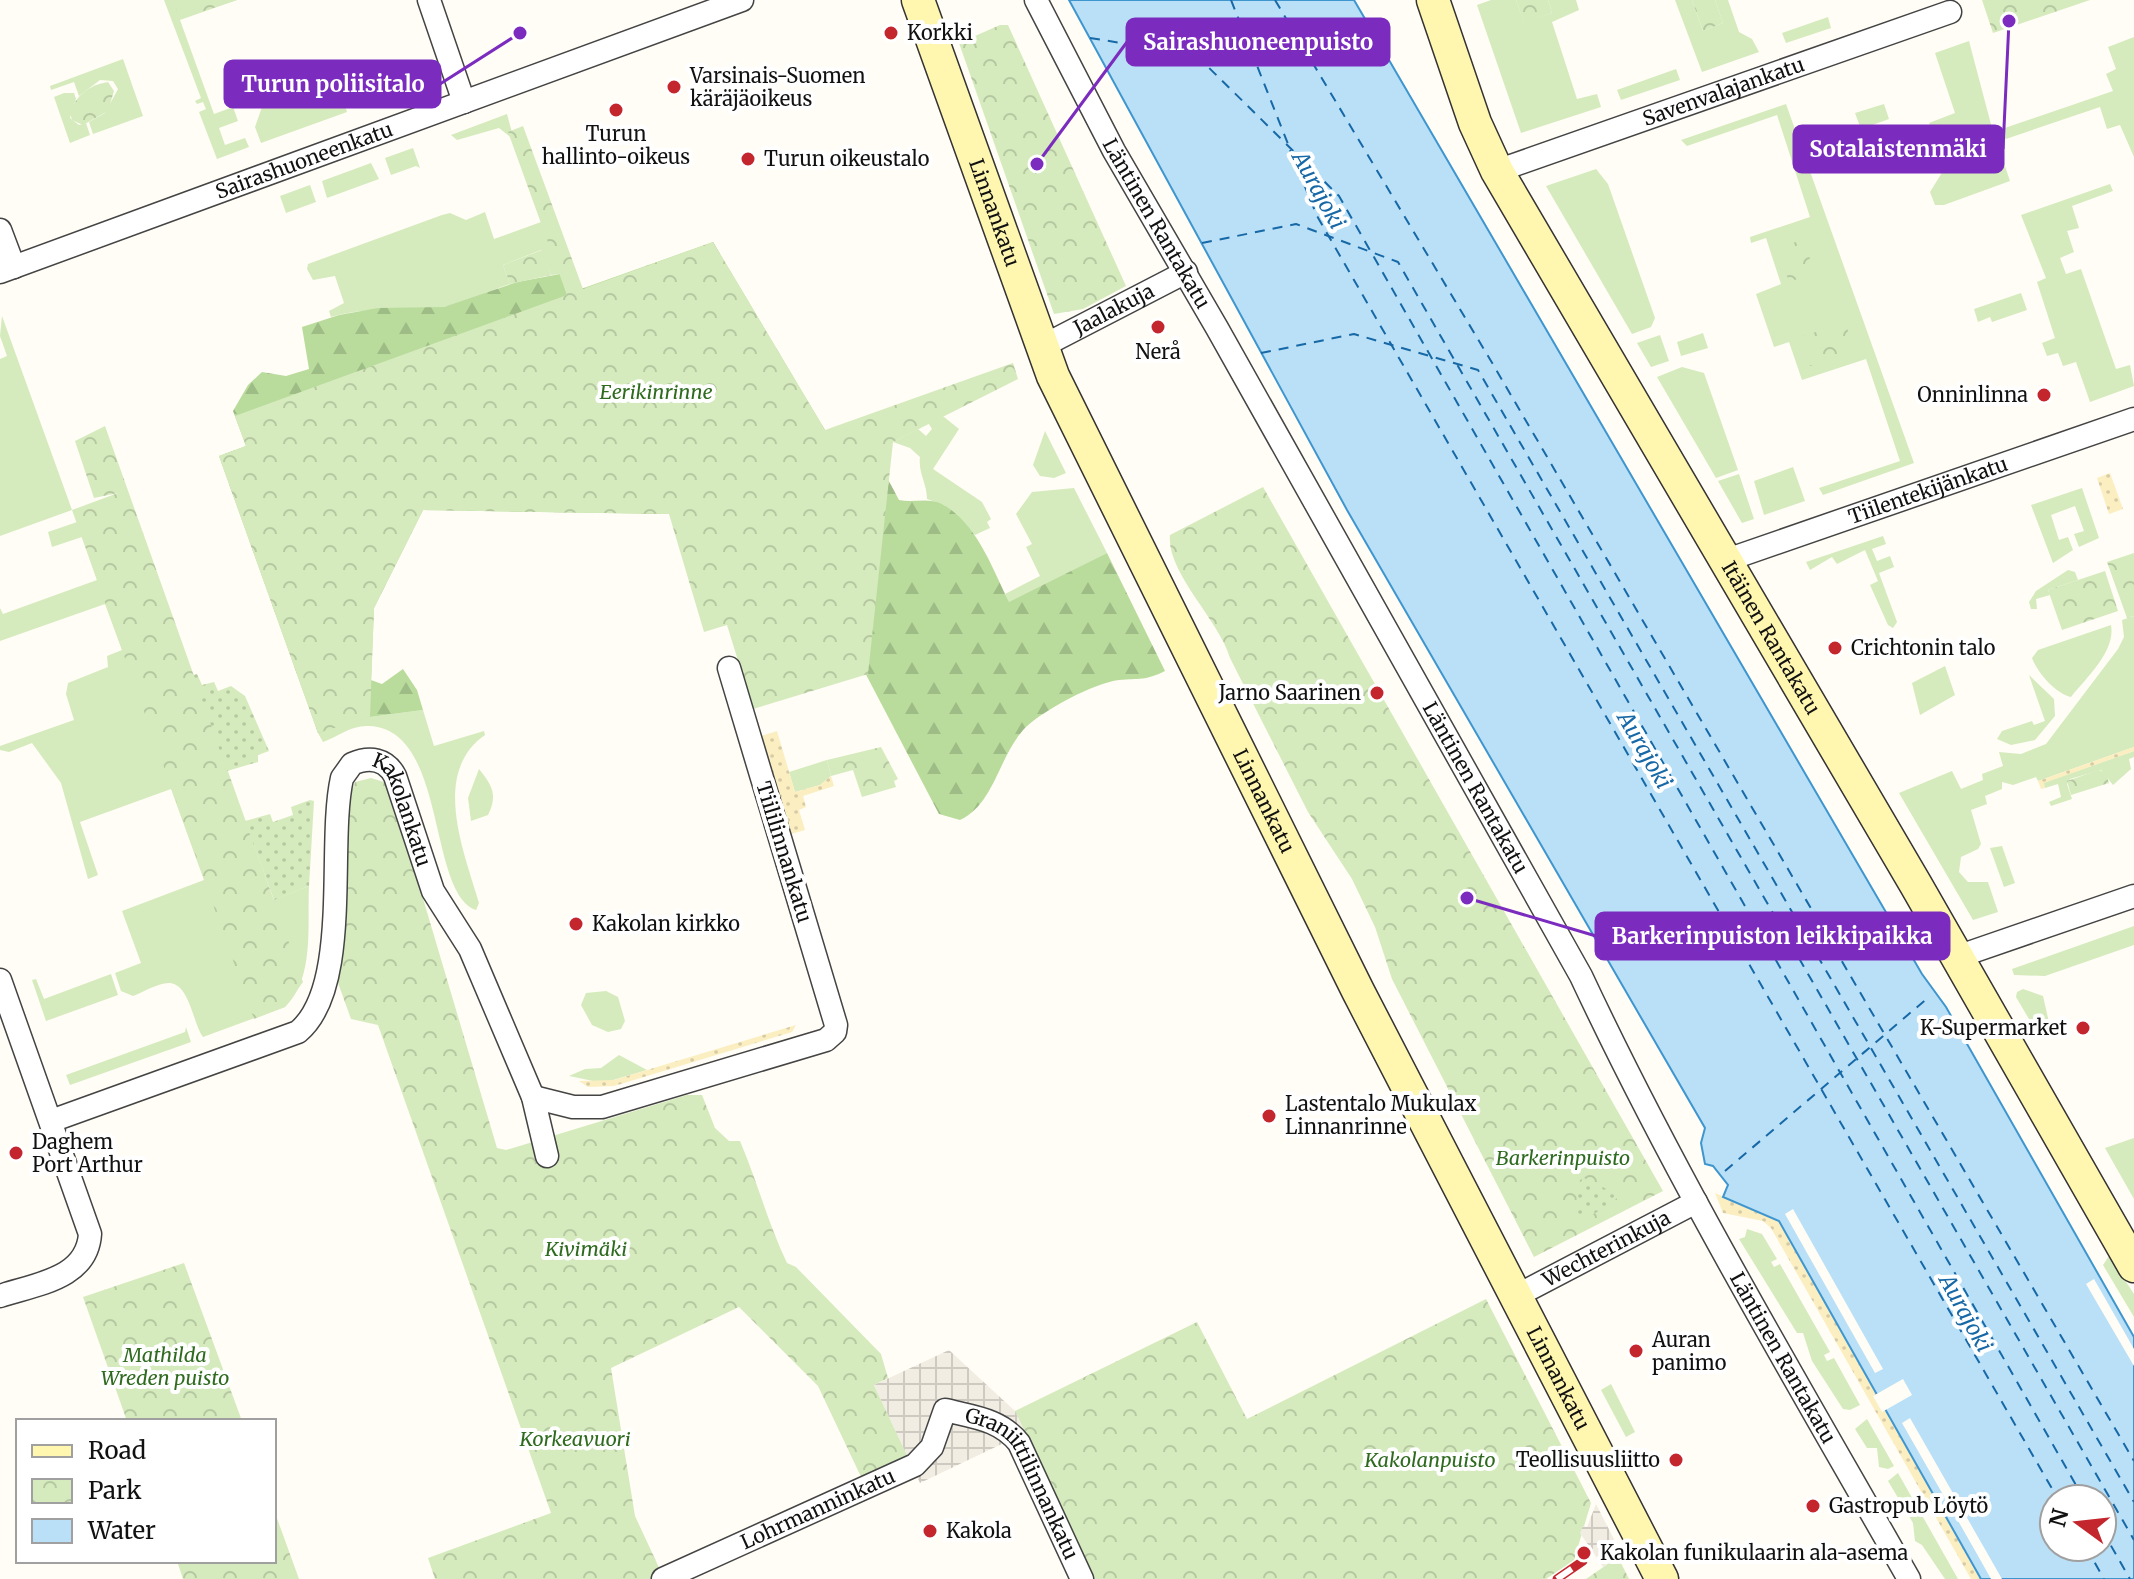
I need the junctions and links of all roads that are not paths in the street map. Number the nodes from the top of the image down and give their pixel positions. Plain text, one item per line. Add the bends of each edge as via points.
1 (429, 0) edge
2 (742, 0) edge
3 (918, 0) edge
4 (1036, 0) edge
5 (1433, 0) edge
6 (1950, 12) dead end
7 (464, 102) junction
8 (1497, 171) junction
9 (0, 230) edge
10 (7, 270) edge
11 (1186, 272) junction
12 (1041, 347) junction
13 (2134, 419) edge
14 (1724, 561) junction
15 (729, 668) dead end
16 (2134, 896) edge
17 (1957, 957) junction
18 (0, 980) edge
19 (533, 1097) junction
20 (51, 1121) junction
21 (547, 1156) dead end
22 (1696, 1202) junction
23 (2134, 1266) edge
24 (0, 1296) edge
25 (1516, 1296) junction
26 (945, 1410) joint
27 (663, 1579) edge
28 (1082, 1579) edge
29 (1662, 1579) edge
30 (1909, 1579) edge

1 - 7 street
2 - 7 street, Sairashuoneenkatu
3 - 12 street, Linnankatu
4 - 11 street, Läntinen Rantakatu via 1114,151
5 - 8 street, Itäinen Rantakatu
6 - 8 street, Savenvalajankatu
7 - 10 street, Sairashuoneenkatu
8 - 14 street, Itäinen Rantakatu
9 - 10 street
11 - 12 street, Jaalakuja
11 - 22 street, Läntinen Rantakatu via 1581,976
12 - 25 street, Linnankatu via 1358,991
13 - 14 street, Tiilentekijänkatu
14 - 17 street, Itäinen Rantakatu
15 - 19 street, Tiililinnankatu via 836,1025 834,1036 602,1107 573,1107
16 - 17 street
17 - 23 street, Itäinen Rantakatu
18 - 20 street
19 - 20 street, Kakolankatu via 470,949 433,891 393,772 382,762 367,759 350,766 342,778 329,974 318,1009 305,1027
19 - 21 street
20 - 24 street via 90,1234 87,1254 69,1272
22 - 25 street, Wechterinkuja
22 - 30 street, Läntinen Rantakatu
25 - 29 street, Linnankatu
26 - 27 street, Lohrmanninkatu via 932,1447 915,1465
26 - 28 street, Graniittilinnankatu via 990,1421 1019,1443

